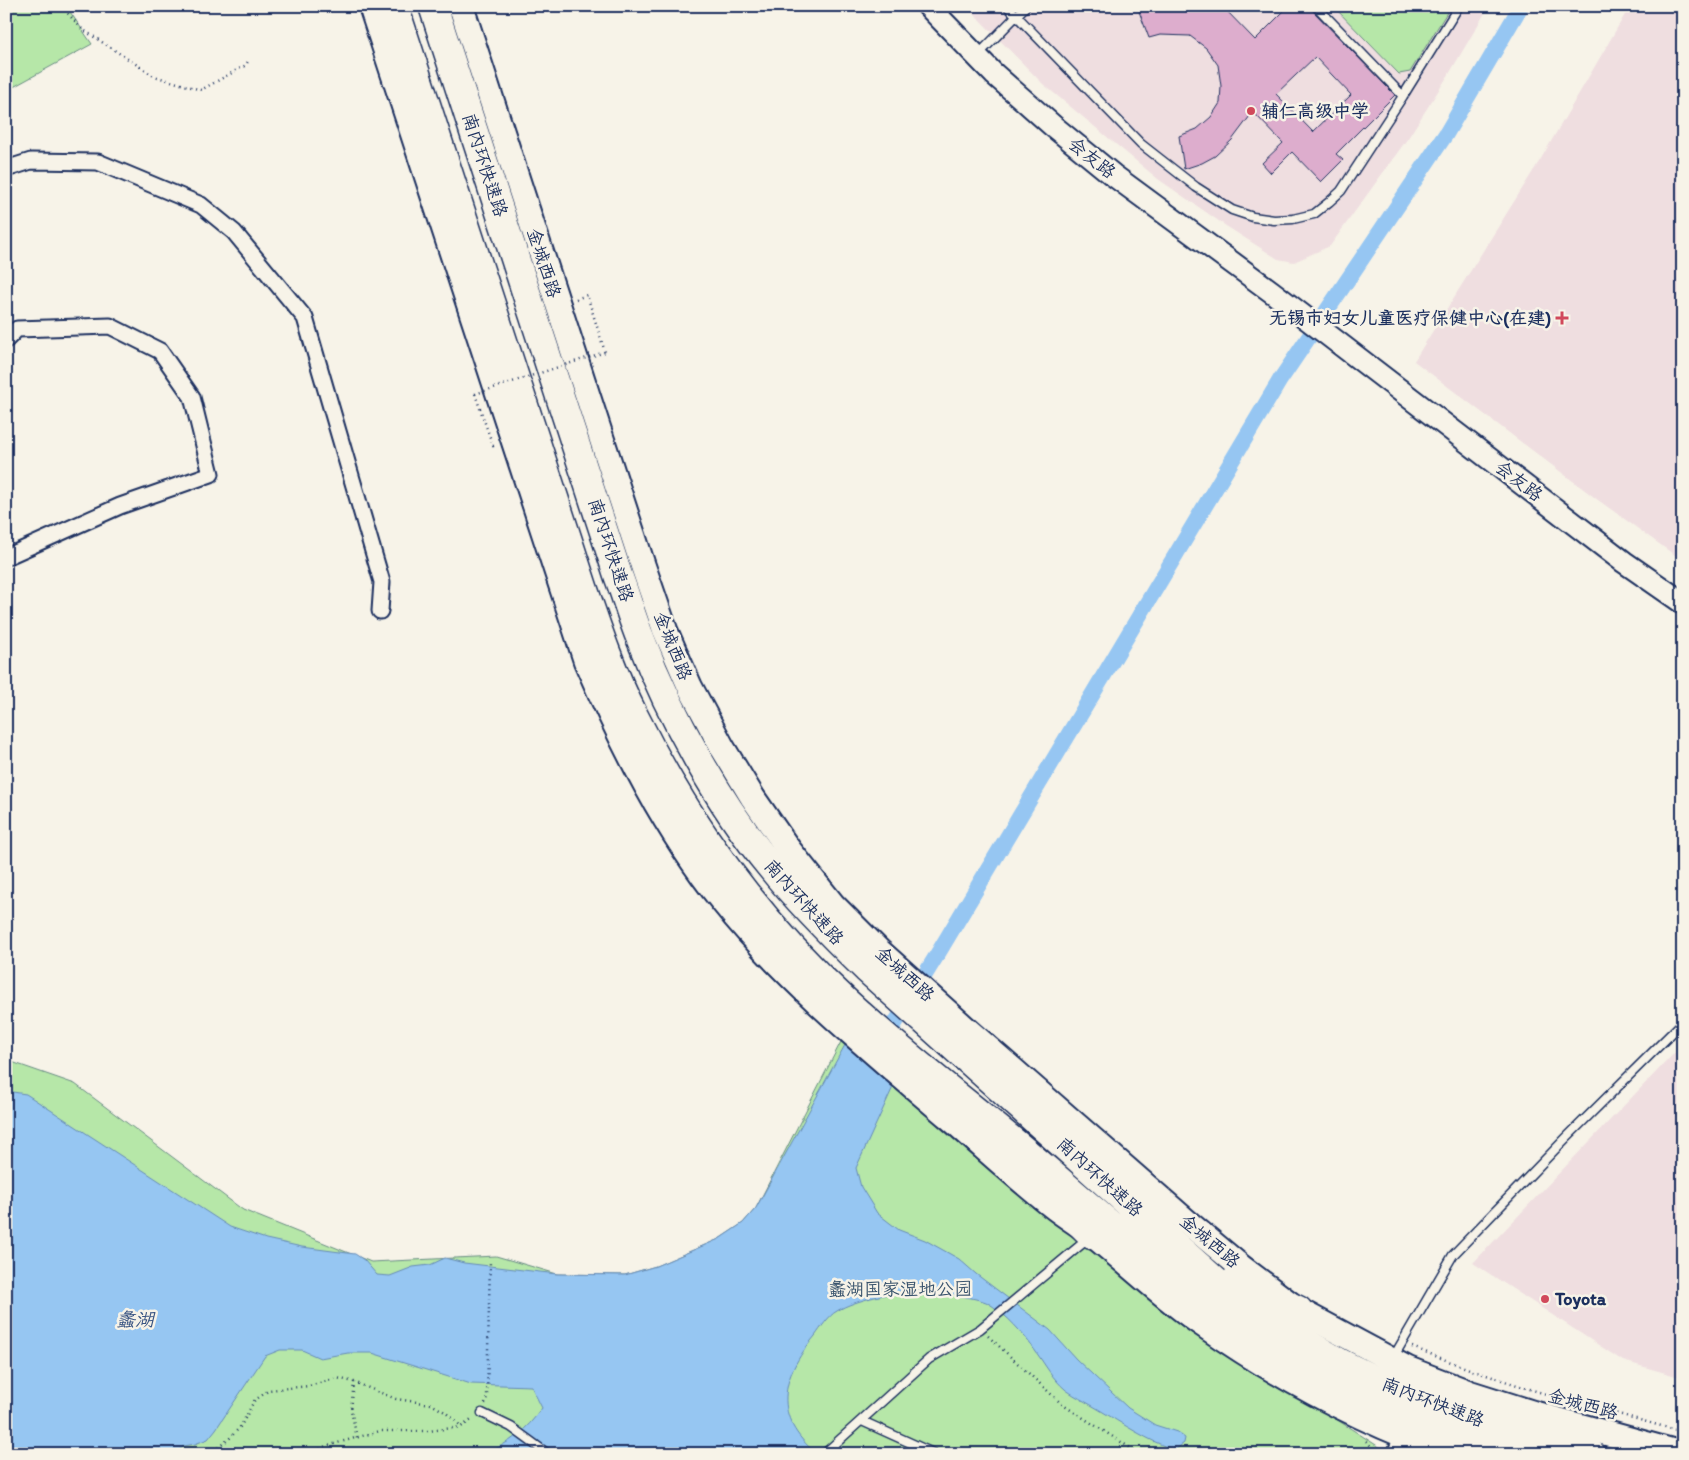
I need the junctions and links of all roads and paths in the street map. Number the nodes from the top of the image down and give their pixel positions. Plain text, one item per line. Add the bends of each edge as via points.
1 (62, 6) edge
2 (371, 6) edge
3 (394, 6) edge
4 (433, 6) edge
5 (461, 6) edge
6 (928, 6) edge
7 (1007, 6) edge
8 (1026, 6) edge
9 (1316, 6) edge
10 (1459, 6) edge
11 (1016, 16) junction
12 (977, 56) junction
13 (248, 61) dead end
14 (1404, 96) junction
15 (6, 169) edge
16 (572, 300) dead end
17 (6, 340) edge
18 (591, 356) dead end
19 (594, 365) dead end
20 (475, 394) dead end
21 (6, 557) edge
22 (1683, 603) edge
23 (380, 611) dead end
24 (873, 960) junction
25 (839, 1008) junction
26 (1683, 1022) edge
27 (959, 1036) junction
28 (926, 1085) junction
29 (1092, 1235) junction
30 (1170, 1240) junction
31 (490, 1260) dead end
32 (1298, 1310) junction
33 (980, 1329) junction
34 (1397, 1352) junction
35 (354, 1382) junction
36 (486, 1397) dead end
37 (482, 1413) joint
38 (862, 1421) junction
39 (461, 1427) junction
40 (1683, 1432) edge
41 (357, 1438) junction
42 (1399, 1444) edge
43 (825, 1453) edge
44 (210, 1454) edge
45 (311, 1454) edge
46 (548, 1454) edge
47 (935, 1454) edge
48 (1137, 1454) edge
49 (1453, 1454) edge
50 (1519, 1454) edge
51 (1592, 1454) edge
52 (1683, 1454) edge

1 - 13 path via 82,29 154,76 201,90
2 - 25 main road via 562,594 613,724 648,789 723,902 775,960
3 - 25 highway, 南内环快速路 via 606,654 666,778 700,832 740,889
4 - 24 highway, 南内环快速路 via 618,575 666,698 731,812 769,865 817,920
5 - 24 main road, 金城西路 via 665,630 690,687 753,798
6 - 12 street, 会友路
7 - 11 lane
8 - 11 lane
9 - 14 lane
10 - 14 lane
11 - 12 lane
11 - 14 lane via 1141,144 1196,187 1232,210 1253,217 1293,219 1314,214 1329,202 1341,191
12 - 22 street, 会友路 via 1052,126 1113,175 1272,292 1624,562
15 - 23 street via 31,161 98,162 201,204 234,232 305,318 382,582
16 - 20 path, bridge via 587,295 605,352
17 - 21 street via 17,329 110,326 160,351 192,397 211,474 120,506
18 - 19 path
24 - 27 highway, 南内环快速路
25 - 28 highway, 南内环快速路
26 - 34 lane via 1454,1255
27 - 30 highway, 南内环快速路
27 - 32 main road, 金城西路 via 1240,1267
28 - 29 highway
28 - 50 highway, 南内环快速路 via 1022,1150 1212,1306 1276,1348 1332,1380 1392,1408
29 - 33 lane
29 - 42 main road via 1200,1323
30 - 32 highway via 1231,1279
30 - 51 highway, 南内环快速路 via 1224,1289 1286,1332 1340,1362 1462,1415
31 - 36 path
32 - 34 main road, 金城西路
33 - 38 lane via 929,1359
33 - 48 path via 1063,1405
34 - 40 path, 金城西路 via 1478,1372
34 - 52 main road, 金城西路 via 1408,1368 1470,1393
35 - 39 path via 396,1399 431,1404
35 - 41 path via 350,1410
35 - 44 path via 337,1378 309,1386 269,1390 254,1401 241,1426
37 - 39 path
37 - 46 lane via 511,1427
38 - 43 lane
38 - 47 lane
39 - 41 path via 380,1431
41 - 45 path
42 - 49 main road

